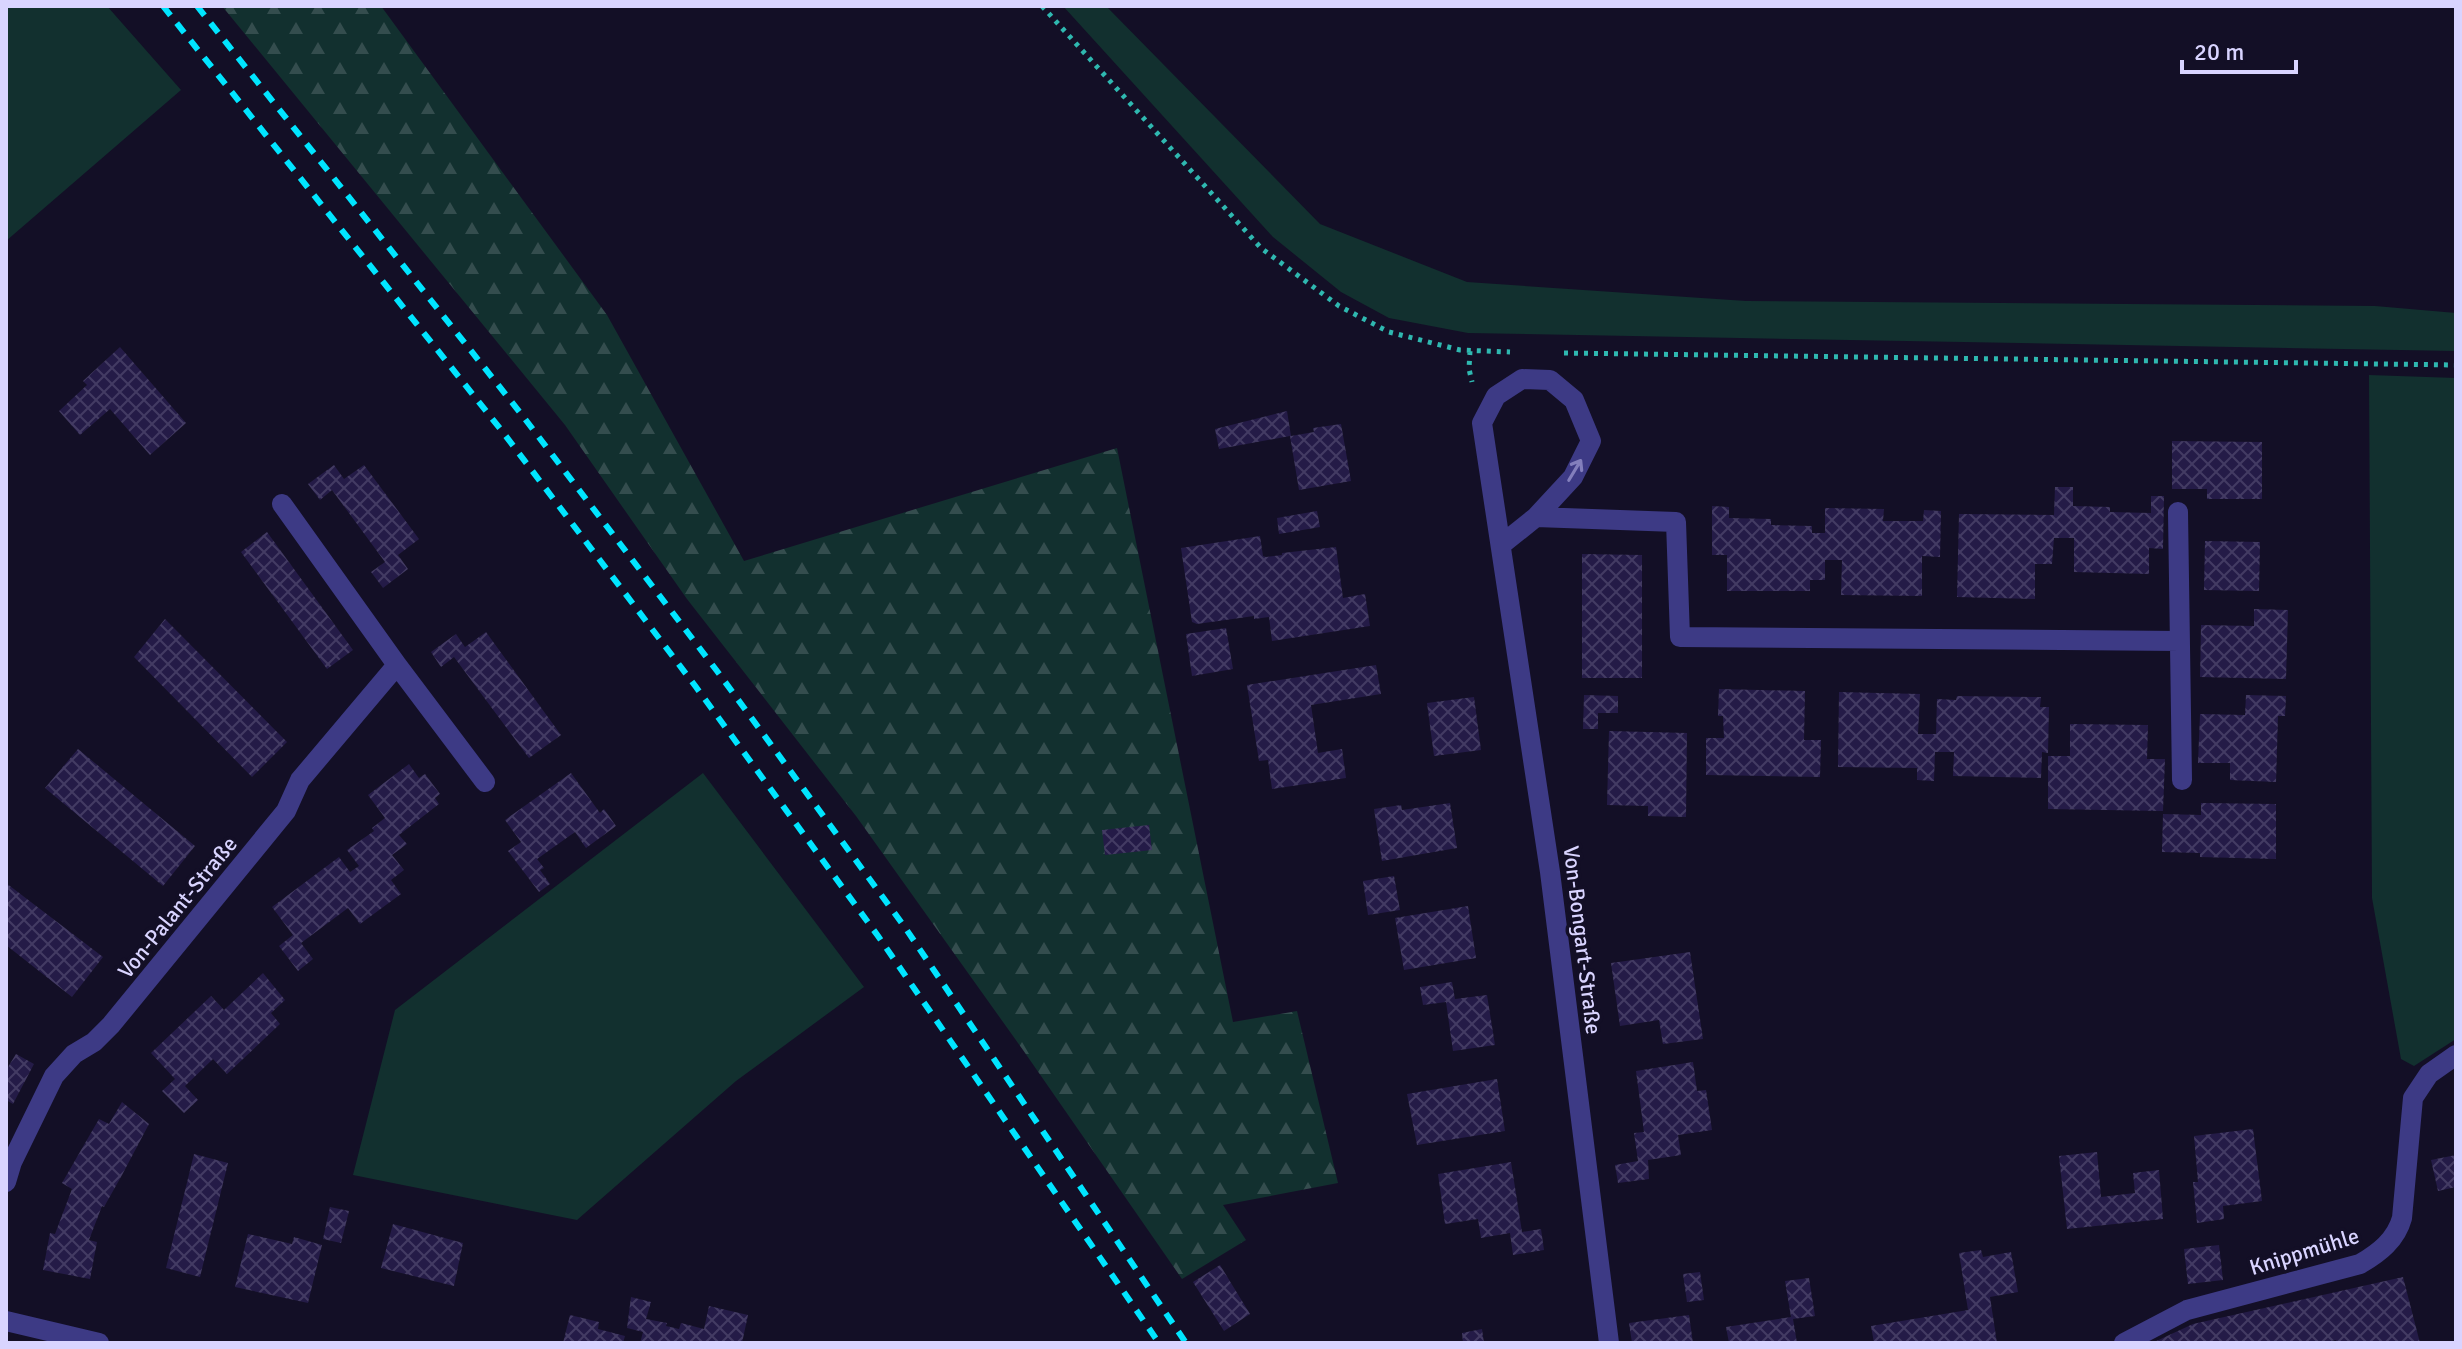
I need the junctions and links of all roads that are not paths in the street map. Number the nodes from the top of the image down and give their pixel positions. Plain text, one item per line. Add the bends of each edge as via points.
1 (282, 504) dead end
2 (2178, 512) dead end
3 (1536, 517) junction
4 (1501, 545) junction
5 (2180, 641) junction
6 (397, 665) junction
7 (2182, 780) dead end
8 (485, 782) dead end
9 (2456, 1055) edge
10 (6, 1182) edge
11 (6, 1321) edge
12 (99, 1343) edge
13 (1609, 1343) edge
14 (2124, 1343) edge

1 - 6 street
2 - 5 street
3 - 4 street, Von-Bongart-Straße
3 -> 4 street, Von-Bongart-Straße via 1573,477 1591,441 1574,400 1550,380 1522,379 1496,396 1482,423
3 - 5 street via 1676,522 1680,637
4 - 13 street, Von-Bongart-Straße via 1550,872
5 - 7 street
6 - 8 street
6 - 10 street, Von-Palant-Straße via 300,780 286,811 111,1025 54,1076
9 - 14 street, Knippmühle via 2429,1074 2413,1098 2402,1218 2379,1253 2360,1264 2187,1310
11 - 12 street

